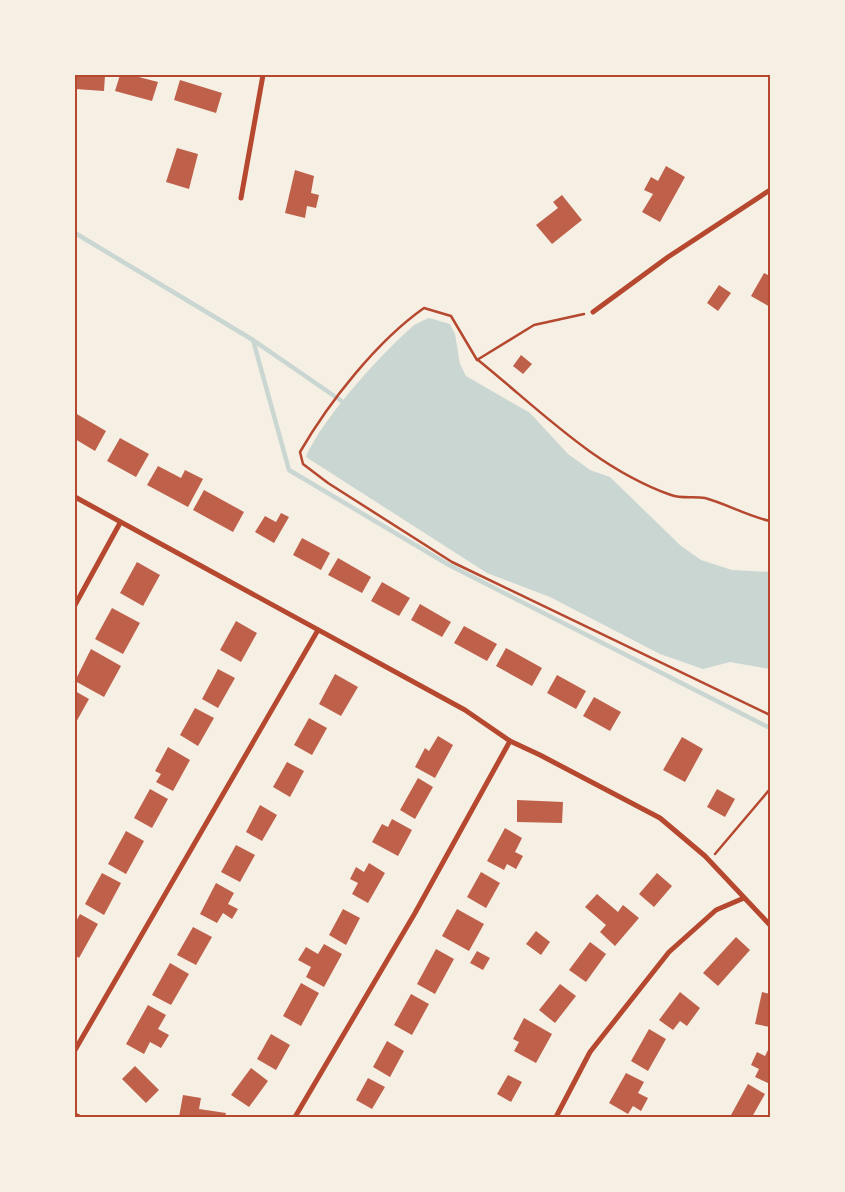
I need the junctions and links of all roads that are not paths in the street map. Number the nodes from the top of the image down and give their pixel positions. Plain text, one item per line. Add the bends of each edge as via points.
1 (263, 75) edge
2 (770, 190) edge
3 (240, 198) dead end
4 (593, 312) road end
5 (75, 497) edge
6 (120, 523) junction
7 (75, 605) edge
8 (318, 630) junction
9 (510, 741) junction
10 (744, 898) junction
11 (770, 925) edge
12 (75, 1050) edge
13 (75, 1115) edge
14 (79, 1117) edge
15 (295, 1117) edge
16 (556, 1117) edge

1 - 3 street
2 - 4 street via 668,257
5 - 6 street
6 - 7 street
6 - 8 street
8 - 9 street via 465,710
8 - 12 street
9 - 10 street via 660,818 710,861
9 - 15 street via 415,913
10 - 11 street
10 - 16 street via 716,910 669,952 590,1052
13 - 14 street

